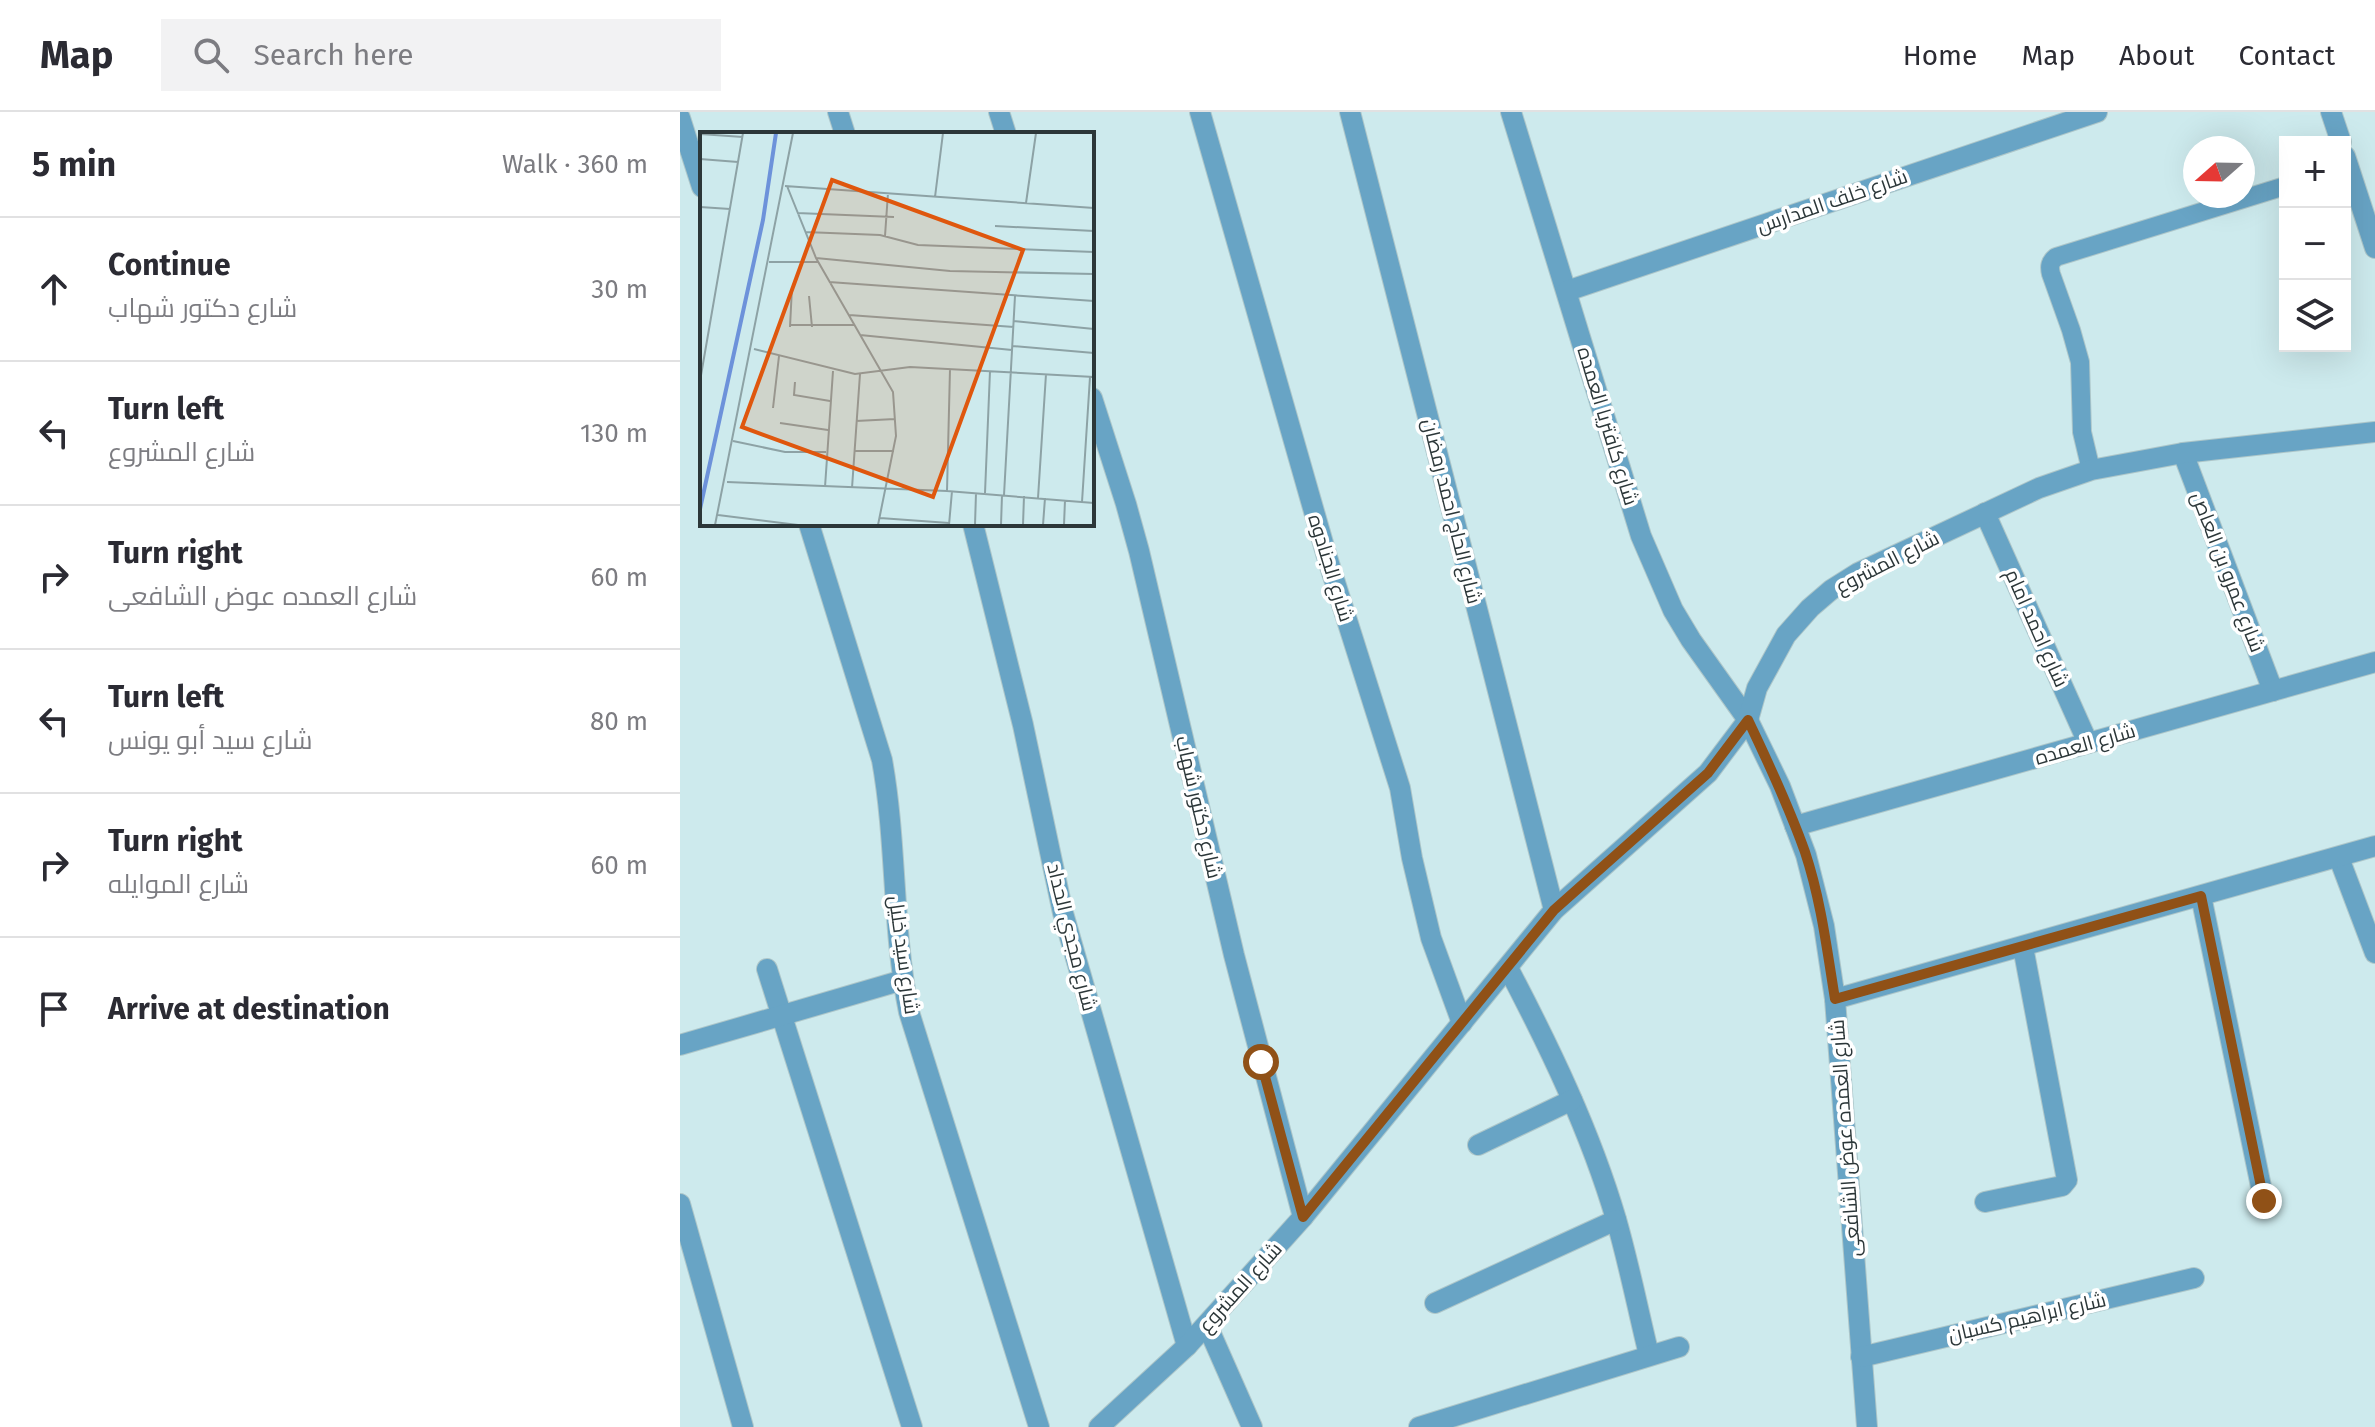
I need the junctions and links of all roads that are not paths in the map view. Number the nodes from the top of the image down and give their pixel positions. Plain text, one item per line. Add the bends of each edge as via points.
1 (838, 112) edge
2 (999, 112) edge
3 (1200, 112) edge
4 (1350, 112) edge
5 (1511, 112) edge
6 (2097, 112) edge
7 (2331, 112) edge
8 (680, 118) edge
9 (844, 132) edge
10 (1005, 132) edge
11 (2339, 136) edge
12 (2351, 178) edge
13 (700, 181) edge
14 (2279, 188) edge
15 (2375, 248) edge
16 (1567, 291) junction
17 (1094, 404) edge
18 (2375, 432) edge
19 (2183, 453) junction
20 (2091, 470) junction
21 (1985, 513) junction
22 (810, 526) edge
23 (973, 526) edge
24 (2375, 662) edge
25 (2273, 691) junction
26 (1748, 720) junction
27 (2088, 743) junction
28 (1795, 826) junction
29 (2375, 846) edge
30 (2339, 858) junction
31 (2201, 896) junction
32 (1554, 910) junction
33 (2023, 947) junction
34 (2375, 953) edge
35 (1508, 968) junction
36 (767, 969) dead end
37 (903, 980) junction
38 (1835, 999) junction
39 (782, 1015) junction
40 (1462, 1023) junction
41 (680, 1045) edge
42 (1572, 1100) junction
43 (1478, 1145) dead end
44 (2264, 1201) dead end
45 (1985, 1202) dead end
46 (680, 1204) edge
47 (1303, 1217) junction
48 (1616, 1220) junction
49 (2194, 1278) dead end
50 (1435, 1303) dead end
51 (1207, 1325) junction
52 (1187, 1346) junction
53 (1679, 1347) dead end
54 (1649, 1355) junction
55 (1861, 1357) junction
56 (743, 1427) edge
57 (912, 1427) edge
58 (1039, 1427) edge
59 (1099, 1427) edge
60 (1252, 1427) edge
61 (1419, 1427) edge
62 (1867, 1427) edge

1 - 9 street
2 - 10 street
3 - 40 street, شارع الجنادوه via 1327,557 1400,788 1431,938
4 - 32 street, شارع الحاج احمد رمضان
5 - 16 street, شارع كافتريا العمده
6 - 16 street, شارع خلف المدارس
7 - 11 street
8 - 13 street
12 - 15 street
14 - 20 lane via 2051,261 2080,362 2082,432
16 - 26 street, شارع كافتريا العمده via 1659,581 1691,640
17 - 47 street, شارع دكتور شهاب via 1139,551 1234,955
18 - 19 street, شارع المشروع
19 - 20 street, شارع المشروع
19 - 25 street, شارع عمرو بن العاص
20 - 21 street, شارع المشروع
21 - 26 street, شارع المشروع via 1858,573 1810,608 1786,635 1757,688
21 - 27 street, شارع احمد امام
22 - 37 street, شارع سيد خليل via 882,760
23 - 52 street, شارع مجدي الحداد via 1063,913
24 - 25 street, شارع العمده
25 - 27 street, شارع العمده
26 - 28 street, شارع العمده عوض الشافعى
26 - 32 street, شارع المشروع via 1708,773
27 - 28 street, شارع العمده
28 - 38 street, شارع العمده عوض الشافعى via 1824,926
29 - 30 street
30 - 31 street
30 - 34 street
31 - 33 street
31 - 44 street
32 - 35 street, شارع المشروع
33 - 38 street
33 - 45 street via 2067,1180 2062,1186
35 - 40 street, شارع المشروع
35 - 42 street
36 - 39 street
37 - 39 street
37 - 58 street, شارع سيد خليل
38 - 55 street, شارع العمده عوض الشافعى
39 - 41 street
39 - 57 street
40 - 47 street, شارع المشروع
42 - 43 street
42 - 48 street
46 - 56 street
47 - 51 street, شارع المشروع
48 - 50 street
48 - 54 street
49 - 55 street, شارع ابراهيم كسبان
51 - 52 street, شارع المشروع
51 - 60 street
52 - 59 street, شارع المشروع
53 - 54 street
54 - 61 street
55 - 62 street, شارع العمده عوض الشافعى

